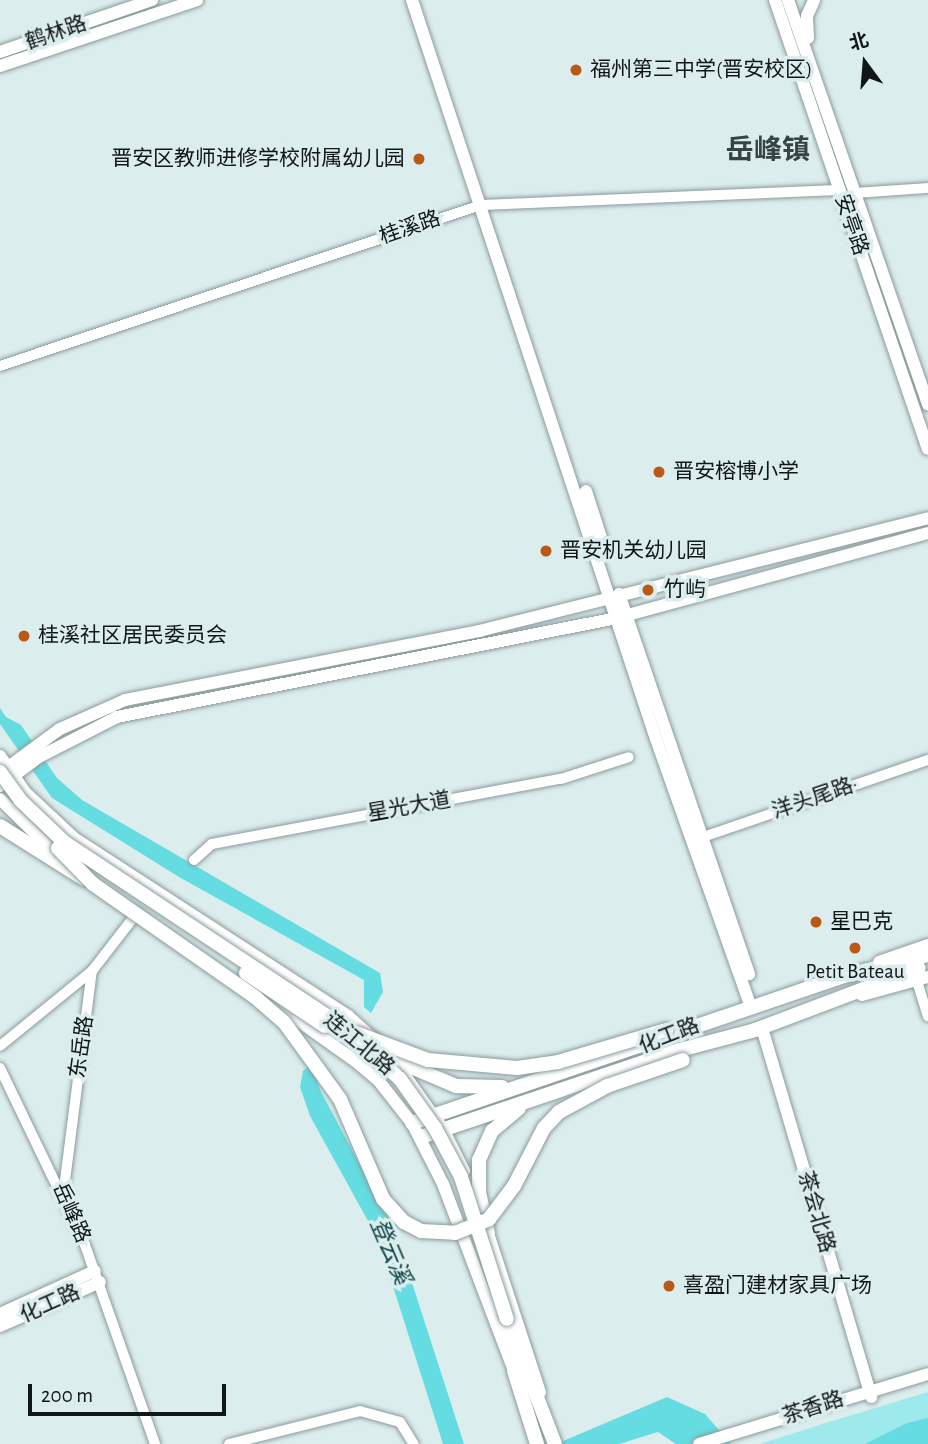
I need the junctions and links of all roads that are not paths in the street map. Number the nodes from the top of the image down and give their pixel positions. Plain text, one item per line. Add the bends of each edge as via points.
1 (152, 0) edge
2 (197, 0) edge
3 (412, 0) edge
4 (420, 0) edge
5 (775, 0) edge
6 (788, 0) edge
7 (814, 0) edge
8 (0, 52) edge
9 (0, 66) edge
10 (824, 102) junction
11 (928, 188) edge
12 (839, 190) junction
13 (856, 193) junction
14 (484, 204) junction
15 (0, 366) edge
16 (928, 404) edge
17 (928, 449) edge
18 (928, 519) edge
19 (928, 533) edge
20 (617, 598) junction
21 (621, 616) junction
22 (629, 757) dead end
23 (928, 760) edge
24 (4, 769) edge
25 (0, 787) edge
26 (0, 799) edge
27 (0, 827) edge
28 (703, 836) junction
29 (58, 848) junction
30 (194, 860) dead end
31 (93, 884) junction
32 (137, 913) junction
33 (928, 945) edge
34 (928, 956) edge
35 (928, 965) edge
36 (92, 971) junction
37 (844, 976) junction
38 (922, 979) edge
39 (852, 997) junction
40 (755, 1005) junction
41 (928, 1016) edge
42 (708, 1021) junction
43 (343, 1027) junction
44 (759, 1029) junction
45 (713, 1044) junction
46 (0, 1046) edge
47 (388, 1057) junction
48 (0, 1068) edge
49 (568, 1072) junction
50 (528, 1100) junction
51 (435, 1115) junction
52 (412, 1123) junction
53 (443, 1129) junction
54 (421, 1138) junction
55 (63, 1196) junction
56 (488, 1233) junction
57 (98, 1276) junction
58 (0, 1314) edge
59 (503, 1321) junction
60 (0, 1326) edge
61 (928, 1374) edge
62 (516, 1376) junction
63 (928, 1380) edge
64 (866, 1395) junction
65 (543, 1410) junction
66 (726, 1440) edge
67 (155, 1444) edge
68 (229, 1444) edge
69 (414, 1444) edge
70 (537, 1444) edge
71 (555, 1444) edge
72 (699, 1444) edge

1 - 8 main road, 鹤林路
2 - 9 main road
3 - 14 main road
4 - 14 main road
5 - 12 main road, 安亭路
6 - 10 main road, 安亭路
7 - 10 main road via 805,32
10 - 13 main road, 安亭路
11 - 13 street
12 - 14 street, 桂溪路
12 - 17 main road, 安亭路
13 - 16 main road, 安亭路
14 - 15 street, 桂溪路
14 - 20 main road
18 - 20 main road
19 - 21 main road
20 - 21 main road
20 - 24 main road via 467,634 125,700 60,729
21 - 24 main road via 117,717
21 - 28 main road
21 - 40 main road
22 - 30 street, 星光大道 via 555,780 212,844
23 - 28 street, 洋头尾路·
24 - 25 main road
24 - 43 highway, 连江北路, bridge via 20,800 65,842
24 - 47 main road via 74,838 358,1023
25 - 29 highway, 连江北路
26 - 32 main road via 47,848
27 - 31 highway, bridge
28 - 40 main road
29 - 31 highway, bridge
29 - 59 highway, 连江北路, bridge via 337,1034 394,1085 428,1131 452,1180
31 - 45 highway, bridge via 255,997 289,1028 340,1099 383,1199 404,1222 421,1231 455,1233 489,1219 559,1112 598,1090 683,1060
32 - 36 street
32 - 52 main road via 328,1038 378,1080
33 - 37 main road
34 - 37 highway, 化工路
35 - 39 highway, 化工路
36 - 46 street
36 - 55 street, 东岳路
37 - 40 highway, 化工路
38 - 39 main road
38 - 41 street
39 - 44 highway, 化工路
40 - 42 highway, 化工路
42 - 43 highway, bridge via 558,1062 517,1068 428,1060
42 - 49 highway, 化工路
43 - 59 highway, 连江北路, bridge via 400,1079 448,1151 469,1200
44 - 45 highway, 化工路
44 - 64 main road, 茶会北路
45 - 50 highway, 化工路 via 680,1050
47 - 49 highway via 440,1081 475,1088
47 - 51 main road
48 - 55 street, 岳峰路
49 - 51 highway, 化工路
50 - 53 highway, 化工路
50 - 56 highway via 495,1127 479,1160 479,1192
51 - 52 highway, 化工路
51 - 53 main road
52 - 54 main road
53 - 54 highway, 化工路
53 - 56 main road
54 - 62 main road
55 - 57 street, 岳峰路
56 - 65 main road
57 - 58 main road, 化工路
57 - 60 main road, 化工路
57 - 67 street, 岳峰路
59 - 62 highway, 连江北路
59 - 65 highway, 连江北路
61 - 64 main road, 茶香路
62 - 70 highway, 连江北路
63 - 64 main road, 茶香路
64 - 66 main road, 茶香路
65 - 71 highway, 连江北路
66 - 72 main road, 茶香路
68 - 69 street via 360,1411 400,1422

